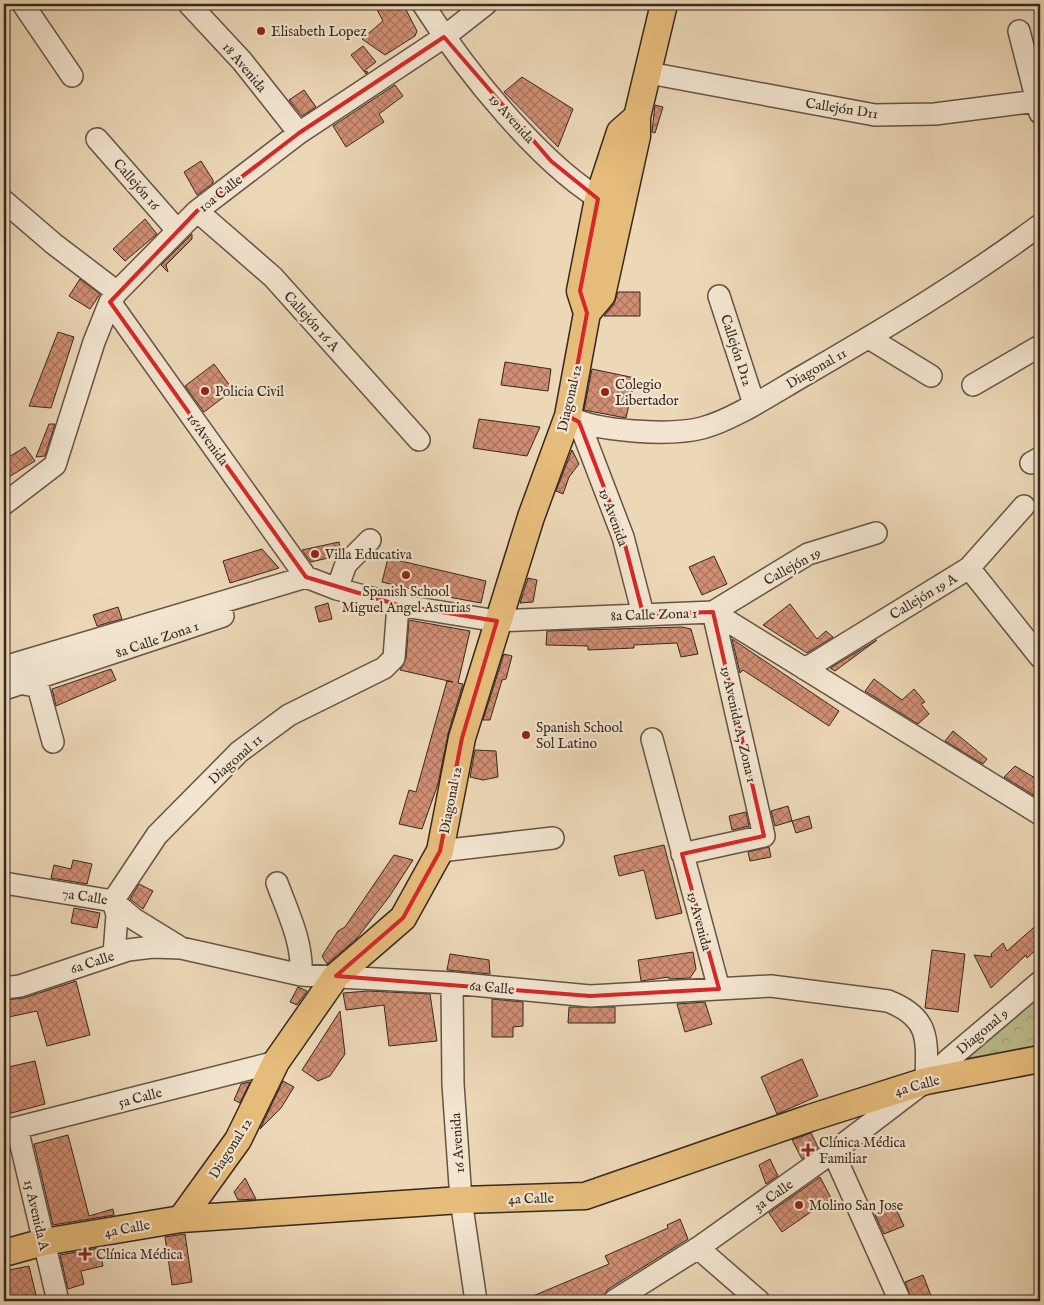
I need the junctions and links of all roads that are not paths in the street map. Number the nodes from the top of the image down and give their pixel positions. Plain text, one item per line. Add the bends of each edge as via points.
1 (23, 4) edge
2 (189, 4) edge
3 (423, 4) edge
4 (486, 4) edge
5 (664, 4) edge
6 (1019, 31) dead end
7 (444, 38) junction
8 (650, 72) junction
9 (72, 76) dead end
10 (1039, 107) edge
11 (637, 117) junction
12 (299, 133) junction
13 (97, 139) dead end
14 (598, 199) junction
15 (4, 201) edge
16 (197, 211) junction
17 (622, 212) junction
18 (1040, 225) edge
19 (177, 230) junction
20 (719, 296) dead end
21 (114, 297) junction
22 (587, 313) junction
23 (869, 338) junction
24 (1040, 346) edge
25 (931, 376) dead end
26 (973, 385) dead end
27 (754, 404) junction
28 (573, 419) junction
29 (419, 440) dead end
30 (4, 504) edge
31 (1024, 506) dead end
32 (876, 533) dead end
33 (370, 540) dead end
34 (969, 568) junction
35 (306, 577) junction
36 (337, 589) junction
37 (398, 605) junction
38 (713, 612) junction
39 (643, 614) junction
40 (497, 621) junction
41 (1040, 657) edge
42 (11, 665) edge
43 (805, 669) junction
44 (24, 684) junction
45 (4, 690) edge
46 (652, 739) dead end
47 (53, 742) dead end
48 (1040, 814) edge
49 (553, 838) dead end
50 (440, 851) junction
51 (682, 854) junction
52 (4, 883) edge
53 (276, 883) dead end
54 (113, 901) junction
55 (181, 948) junction
56 (114, 954) junction
57 (301, 975) junction
58 (336, 976) junction
59 (1040, 982) edge
60 (452, 983) junction
61 (4, 988) edge
62 (719, 989) junction
63 (1040, 1059) edge
64 (276, 1062) junction
65 (926, 1081) junction
66 (10, 1130) edge
67 (833, 1152) junction
68 (461, 1200) junction
69 (181, 1219) junction
70 (44, 1242) junction
71 (698, 1248) junction
72 (4, 1253) edge
73 (58, 1301) edge
74 (476, 1301) edge
75 (614, 1301) edge
76 (759, 1301) edge
77 (900, 1301) edge

1 - 9 street
2 - 12 street, 18 Avenida via 242,61
3 - 7 street, 19 Avenida
4 - 7 street, 10a Calle
5 - 8 main road, Diagonal 12
6 - 10 street
7 - 12 street, 10a Calle
7 - 14 street, 19 Avenida via 525,134 551,161
8 - 10 street, Callejón D11 via 875,115
8 - 11 main road, Diagonal 12
11 - 14 main road, Diagonal 12 via 620,132
11 - 17 main road, Diagonal 12 via 638,136
12 - 16 street, 10a Calle
13 - 19 street, Callejón 16
14 - 17 street, 19 Avenida
14 - 22 main road, Diagonal 12 via 580,291
15 - 21 street, 16 Avenida
16 - 19 street, 10a Calle
16 - 29 street, Callejón 16 A via 272,278
17 - 22 main road, Diagonal 12 via 602,295
18 - 23 street, Diagonal 11 via 957,283
19 - 21 street, 10a Calle
20 - 27 street, Callejón D12
21 - 30 street, 10a Calle via 94,342 55,465
21 - 35 street, 16 Avenida
22 - 28 main road, Diagonal 12
23 - 25 street
23 - 27 street, Diagonal 11
24 - 26 street
27 - 28 street, Diagonal 11 via 705,427 673,433 646,432
28 - 39 street, 19 Avenida via 623,537
28 - 40 main road, Diagonal 12 via 531,517
31 - 34 street
32 - 38 street, Callejón 19 via 808,554
33 - 36 street via 346,564
34 - 41 street, Callejón 19 A
34 - 43 street, Callejón 19 A
35 - 36 street, 8a Calle Zona 1
35 - 42 street, 8a Calle Zona 1
35 - 44 street, 8a Calle Zona 1 via 254,606
36 - 37 street, 8a Calle Zona 1
37 - 40 street, 8a Calle Zona 1
37 - 54 street, Diagonal 11 via 394,658 384,668 289,715 239,752 157,835
38 - 39 street, 8a Calle Zona 1
38 - 43 street, 8a Calle Zona 1
38 - 51 street, 19 Avenida A, Zona 1 via 764,836
39 - 40 street, 8a Calle Zona 1
40 - 50 main road, Diagonal 12 via 462,738
42 - 44 street
43 - 48 street, 8a Calle Zona 1
44 - 45 street, 8a Calle Zona 1
44 - 47 street via 39,690
46 - 51 street, 19 Avenida
49 - 50 street
50 - 58 main road, Diagonal 12 via 403,918
51 - 62 street, 19 Avenida
52 - 54 street, 7a Calle
53 - 57 street via 302,954
54 - 55 street, 7a Calle via 134,919
54 - 56 street via 117,915
55 - 56 street, 6a Calle via 153,947
55 - 57 street, 6a Calle
56 - 61 street, 6a Calle via 20,986
57 - 58 street, 6a Calle
58 - 60 street, 6a Calle
58 - 64 main road, Diagonal 12
59 - 65 street, Diagonal 9
60 - 62 street, 6a Calle via 590,996
60 - 68 street, 16 Avenida via 453,1084
62 - 65 street, 6a Calle via 771,986 888,1001 905,1008 924,1031
63 - 65 main road, 4a Calle
64 - 66 street, 5a Calle
64 - 69 main road, Diagonal 12 via 238,1140
65 - 67 street, 3a Calle
65 - 68 main road, 4a Calle via 585,1196
66 - 70 street, 15 Avenida A
67 - 71 street, 3a Calle
67 - 77 street
68 - 69 main road, 4a Calle
68 - 74 street, 16 Avenida
69 - 70 main road, 4a Calle
70 - 72 main road, 4a Calle
70 - 73 street, 15 Avenida A
71 - 75 street, 3a Calle
71 - 76 street

